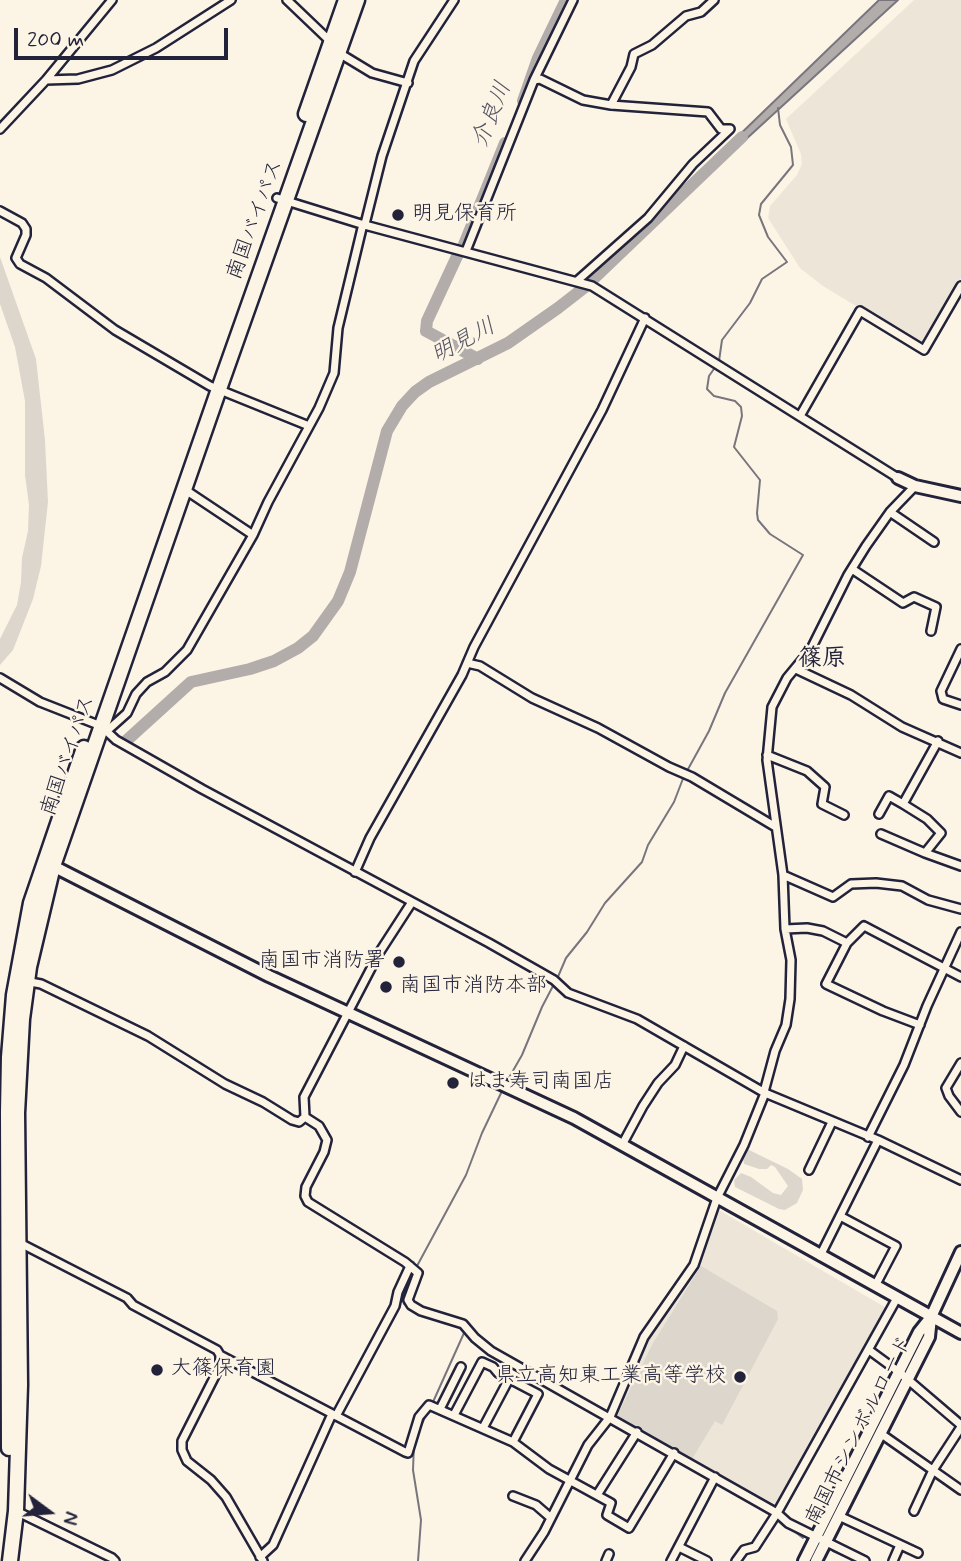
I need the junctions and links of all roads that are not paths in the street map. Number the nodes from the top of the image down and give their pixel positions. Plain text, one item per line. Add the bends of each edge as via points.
1 (112, 0) edge
2 (231, 0) edge
3 (287, 0) edge
4 (346, 0) edge
5 (357, 0) edge
6 (454, 0) edge
7 (573, 0) edge
8 (714, 0) edge
9 (335, 47) junction
10 (46, 80) junction
11 (534, 80) junction
12 (408, 83) junction
13 (611, 105) junction
14 (0, 130) edge
15 (281, 200) junction
16 (0, 211) edge
17 (364, 224) junction
18 (466, 251) junction
19 (580, 282) junction
20 (961, 286) edge
21 (645, 318) junction
22 (215, 387) junction
23 (800, 416) junction
24 (309, 426) junction
25 (898, 478) joint
26 (915, 486) junction
27 (184, 489) junction
28 (961, 496) edge
29 (890, 512) junction
30 (253, 535) junction
31 (934, 542) dead end
32 (852, 569) junction
33 (931, 631) dead end
34 (961, 649) edge
35 (467, 663) junction
36 (796, 669) junction
37 (0, 678) edge
38 (961, 705) edge
39 (100, 726) junction
40 (938, 741) junction
41 (961, 753) edge
42 (767, 755) junction
43 (903, 804) junction
44 (879, 814) dead end
45 (844, 815) dead end
46 (774, 826) junction
47 (881, 834) dead end
48 (925, 853) junction
49 (49, 863) junction
50 (961, 866) edge
51 (355, 872) junction
52 (783, 875) junction
53 (412, 902) junction
54 (961, 909) edge
55 (785, 929) junction
56 (961, 932) edge
57 (847, 943) junction
58 (944, 968) junction
59 (961, 977) edge
60 (21, 980) junction
61 (348, 1012) junction
62 (920, 1025) junction
63 (684, 1046) junction
64 (961, 1063) edge
65 (764, 1092) junction
66 (961, 1112) edge
67 (305, 1117) junction
68 (832, 1122) junction
69 (868, 1137) junction
70 (878, 1140) junction
71 (622, 1145) junction
72 (810, 1170) dead end
73 (961, 1180) edge
74 (717, 1198) junction
75 (840, 1216) junction
76 (9, 1236) edge
77 (961, 1252) edge
78 (820, 1256) junction
79 (410, 1266) junction
80 (875, 1286) junction
81 (897, 1298) junction
82 (931, 1317) junction
83 (961, 1333) edge
84 (869, 1350) junction
85 (220, 1355) junction
86 (461, 1367) dead end
87 (903, 1376) junction
88 (509, 1379) junction
89 (440, 1409) junction
90 (334, 1415) junction
91 (454, 1415) junction
92 (610, 1417) junction
93 (961, 1425) edge
94 (483, 1428) junction
95 (637, 1432) junction
96 (880, 1433) junction
97 (513, 1442) junction
98 (674, 1453) junction
99 (933, 1470) junction
100 (715, 1476) junction
101 (570, 1481) junction
102 (961, 1490) edge
103 (597, 1495) junction
104 (513, 1496) dead end
105 (16, 1511) junction
106 (914, 1511) dead end
107 (777, 1513) junction
108 (839, 1516) junction
109 (551, 1518) junction
110 (821, 1540) junction
111 (900, 1545) junction
112 (679, 1547) junction
113 (918, 1553) dead end
114 (261, 1559) edge
115 (0, 1561) edge
116 (9, 1561) edge
117 (115, 1561) edge
118 (525, 1561) edge
119 (671, 1561) edge
120 (707, 1561) edge
121 (736, 1561) edge
122 (804, 1561) edge
123 (816, 1561) edge
124 (865, 1561) edge
125 (893, 1561) edge

1 - 10 street
2 - 10 street via 112,70 78,79
3 - 9 street
4 - 9 highway, 南国バイパス
5 - 9 highway, 南国バイパス
6 - 12 street via 414,61
7 - 11 street
8 - 13 street via 634,54
9 - 12 street via 372,73
9 - 15 highway, 南国バイパス
10 - 14 street
11 - 13 street via 583,100
11 - 18 street
12 - 17 street
13 - 19 street via 708,112 721,129 730,129 692,164 648,218
15 - 17 street
15 - 22 highway, 南国バイパス
16 - 22 street via 26,229 16,258 20,264 116,330
17 - 18 street
17 - 24 street via 338,328 334,373
18 - 19 street
19 - 21 street
20 - 23 street via 924,350 860,312
21 - 23 street
21 - 35 street via 602,410
22 - 24 street
22 - 27 highway, 南国バイパス
22 - 39 highway, 南国バイパス
23 - 25 street
24 - 30 street
25 - 26 street
26 - 28 street
26 - 29 street
27 - 30 street
27 - 39 highway, 南国バイパス
29 - 31 street
29 - 32 street
30 - 39 street via 187,650 147,682 127,713
32 - 33 street via 903,604 914,597 936,607
32 - 36 street
34 - 38 street via 941,691 943,699
35 - 46 street via 685,774
35 - 51 street
36 - 40 street via 851,695 902,727
36 - 42 street via 772,707
37 - 39 street via 40,702
39 - 49 highway, 南国バイパス
39 - 51 street via 116,740
40 - 41 street
40 - 43 street
42 - 45 street via 807,771 825,787 822,804
42 - 46 street
43 - 44 street via 889,796
43 - 48 street via 941,833
46 - 52 street
47 - 48 street
48 - 50 street
49 - 60 highway, 南国バイパス via 31,903
49 - 61 street
51 - 53 street
52 - 54 street via 833,897 851,884 902,886 928,900
52 - 55 street
53 - 61 street
53 - 63 street via 556,981 568,993 637,1019
55 - 57 street via 823,931
55 - 65 street via 791,960 790,999
56 - 58 street
57 - 58 street via 864,926
57 - 62 street via 826,984
58 - 59 street
58 - 62 street
60 - 67 street via 52,989 148,1036 292,1119 299,1122
60 - 76 highway, 南国バイパス
61 - 67 street via 304,1097
61 - 71 street via 506,1084
62 - 69 street
63 - 65 street
63 - 71 street
64 - 66 street via 946,1088
65 - 68 street
65 - 74 street
67 - 79 street via 319,1126 327,1140 306,1187 308,1202
68 - 69 street
68 - 72 street
69 - 70 street
70 - 73 street
70 - 75 street
71 - 74 street
74 - 78 street
74 - 92 street via 694,1265 644,1338
75 - 78 street
75 - 80 street via 895,1246
76 - 85 street via 127,1298
76 - 105 highway, 南国バイパス via 20,1385
76 - 115 highway, 南国バイパス via 8,1469
77 - 82 street
78 - 80 street
79 - 90 street via 394,1306
79 - 92 street via 418,1273 408,1300 411,1305 463,1324 491,1351
80 - 81 street
81 - 82 street
81 - 84 street
82 - 83 street
82 - 87 street, 南国市シンボルロード via 919,1332
82 - 87 street, 南国市シンボルロード via 929,1337
84 - 87 street
84 - 107 street
85 - 90 street
85 - 114 street via 220,1366 181,1450 226,1497
86 - 89 street
87 - 93 street
87 - 96 street, 南国市シンボルロード
87 - 110 street, 南国市シンボルロード
88 - 91 street via 482,1362
88 - 94 street
88 - 97 street via 538,1394
89 - 90 street via 426,1406 408,1453
89 - 91 street
90 - 114 street via 273,1545
91 - 94 street
92 - 95 street
92 - 101 street
93 - 99 street
94 - 97 street
95 - 98 street
95 - 103 street
96 - 99 street
96 - 108 street, 南国市シンボルロード
97 - 101 street
98 - 100 street
98 - 103 street via 629,1528 607,1515 611,1503
99 - 102 street
99 - 106 street
100 - 107 street
100 - 112 street
101 - 103 street
101 - 109 street
104 - 109 street via 536,1505
105 - 116 highway, 南国バイパス
105 - 117 street
107 - 110 street
107 - 121 street via 755,1546 744,1549
108 - 110 street, 南国市シンボルロード
108 - 111 street
109 - 118 street
110 - 122 street, 南国市シンボルロード
110 - 123 street, 南国市シンボルロード
110 - 124 street
111 - 113 street
111 - 125 street
112 - 119 street
112 - 120 street

